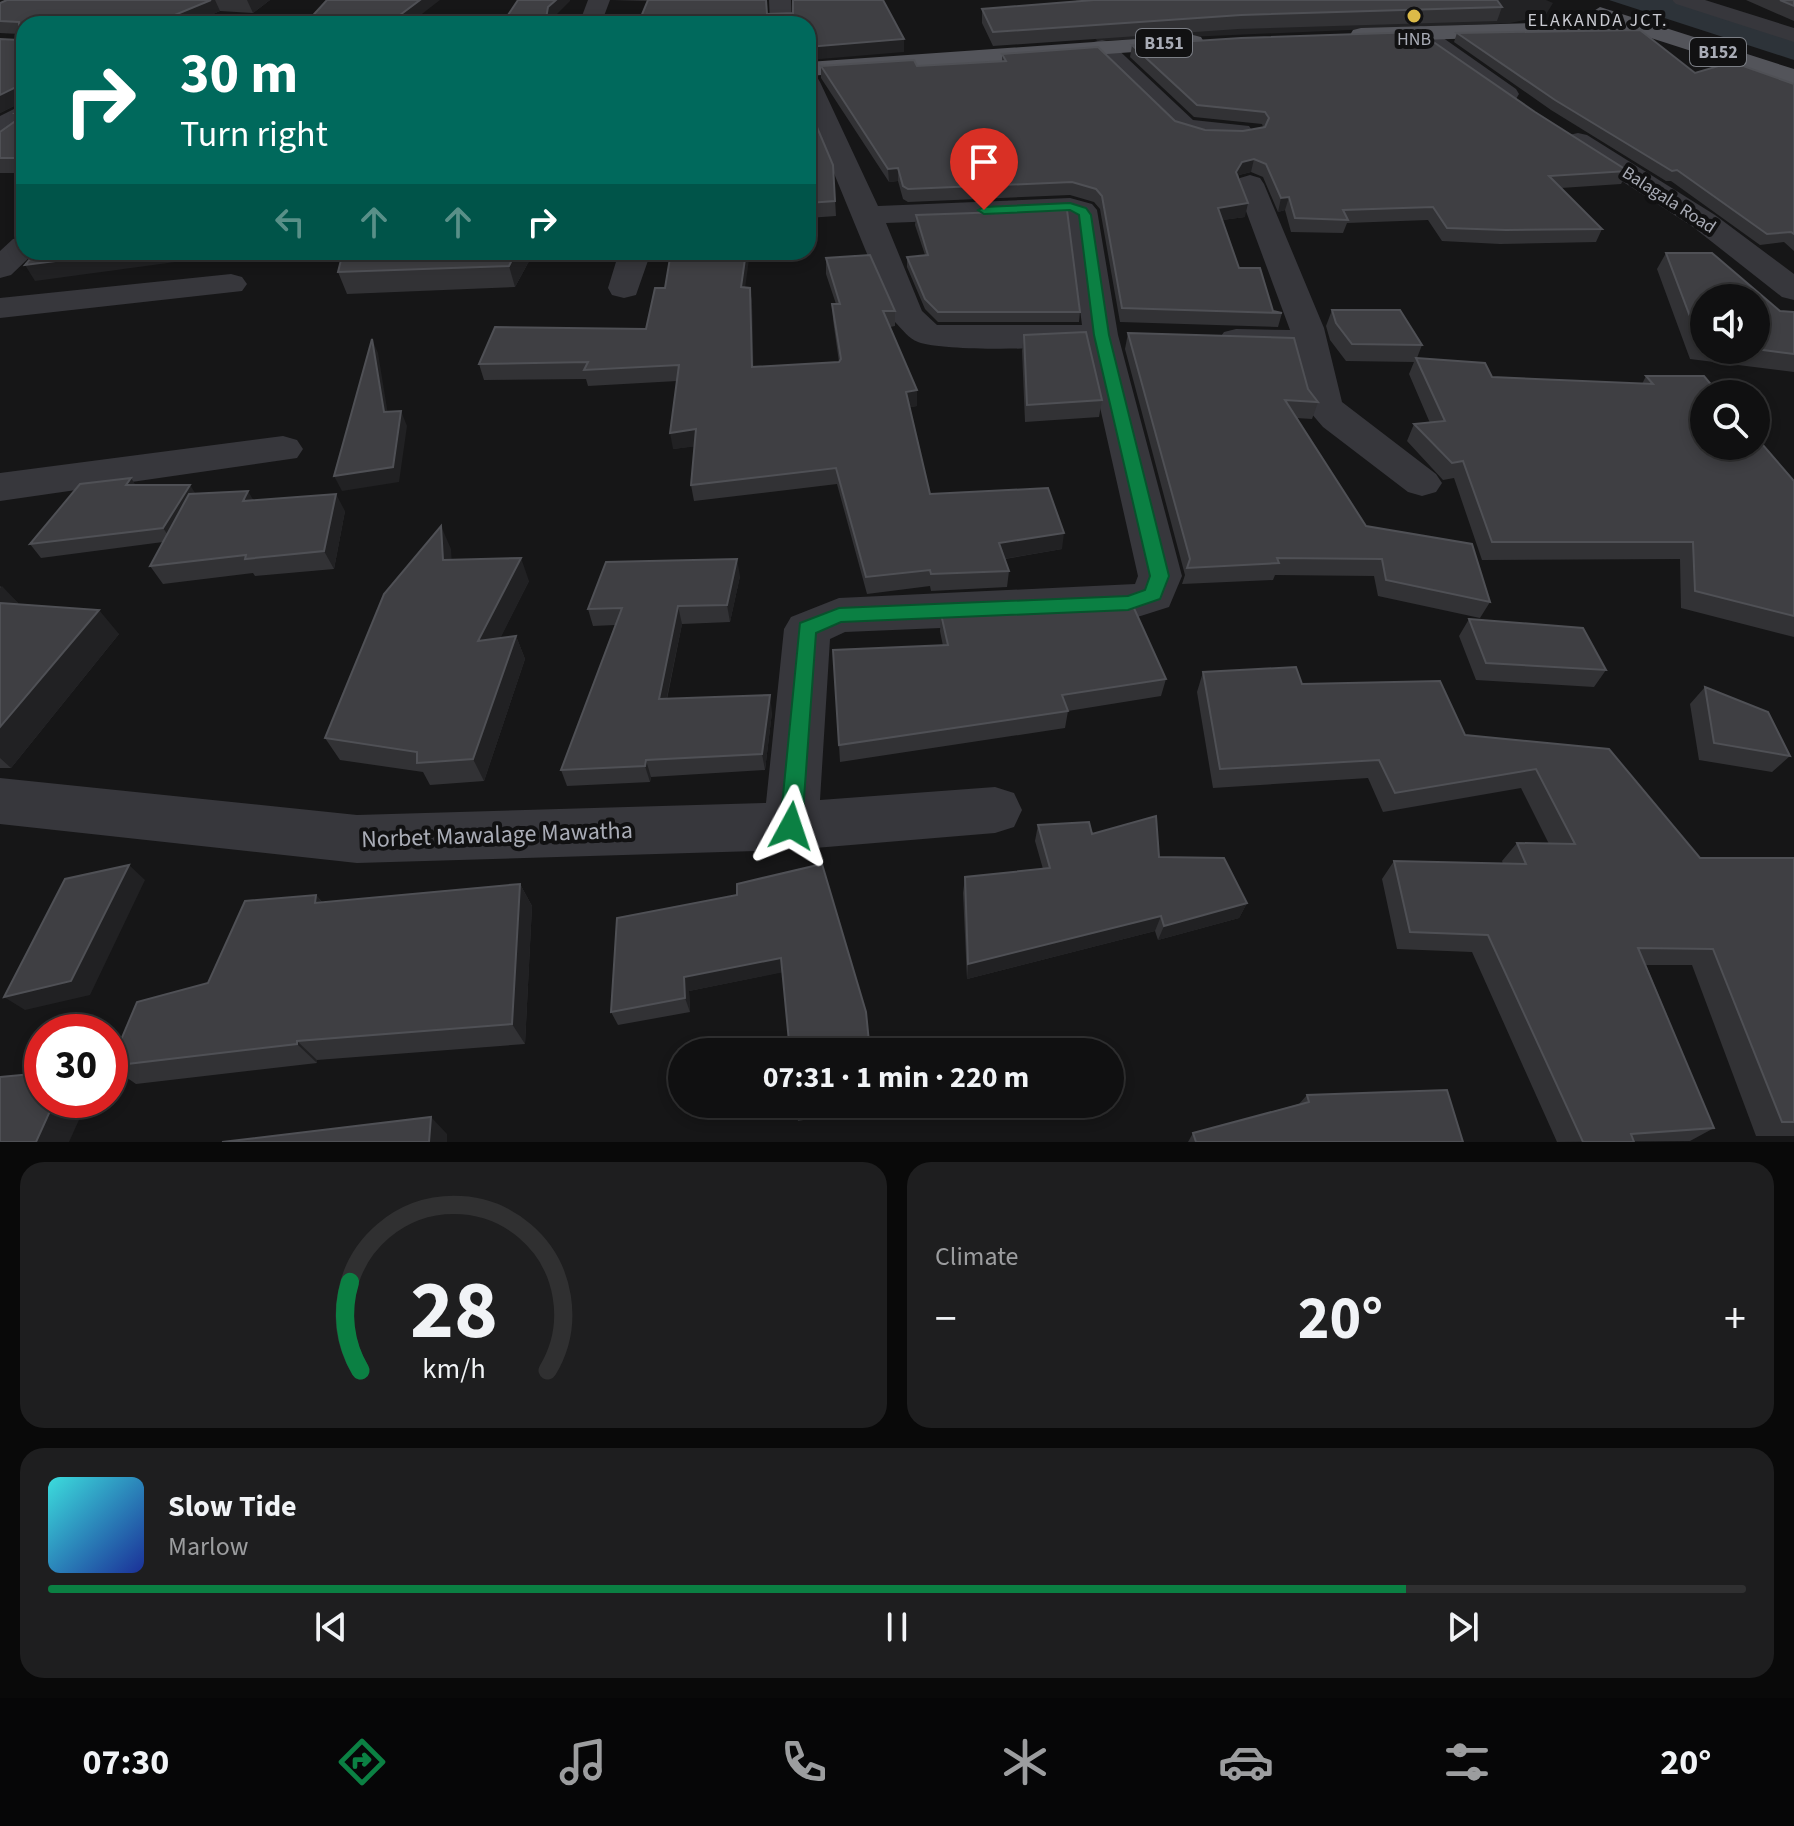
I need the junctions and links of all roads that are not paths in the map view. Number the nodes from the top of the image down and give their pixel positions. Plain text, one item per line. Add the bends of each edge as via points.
1 (1683, 0) edge
2 (1627, 23) junction
3 (1520, 28) junction
4 (1421, 33) junction
5 (1345, 35) edge
6 (1794, 35) edge
7 (1223, 40) edge
8 (1102, 47) junction
9 (816, 68) edge
10 (1794, 77) edge
11 (816, 100) edge
12 (1528, 108) edge
13 (1552, 125) edge
14 (1250, 132) edge
15 (1250, 184) dead end
16 (868, 215) junction
17 (16, 253) edge
18 (633, 260) edge
19 (0, 268) edge
20 (231, 284) dead end
21 (624, 288) dead end
22 (1794, 290) edge
23 (0, 308) edge
24 (1117, 335) junction
25 (1210, 338) edge
26 (1309, 341) junction
27 (283, 449) dead end
28 (1422, 483) dead end
29 (0, 487) edge
30 (0, 801) edge
31 (995, 810) dead end
32 (791, 826) junction

1 - 6 street
2 - 3 main road
2 - 3 main road, B152 via 1569,4 1563,18
2 - 10 main road, B152
3 - 4 main road
4 - 5 main road
4 - 12 street
7 - 8 main road, B151
8 - 9 main road, B151
8 - 14 street via 1184,126
11 - 16 street
13 - 22 street, Balagala Road via 1704,221
15 - 26 street
16 - 24 street via 907,315 927,334
16 - 24 street via 1082,210
17 - 19 street
18 - 21 street
20 - 23 street
24 - 32 street via 1160,576 1153,595 1128,603 839,615 807,629
25 - 26 street
26 - 28 street via 1324,405
27 - 29 street
30 - 32 street, Norbet Mawalage Mawatha via 357,839
31 - 32 street, Norbet Mawalage Mawatha

